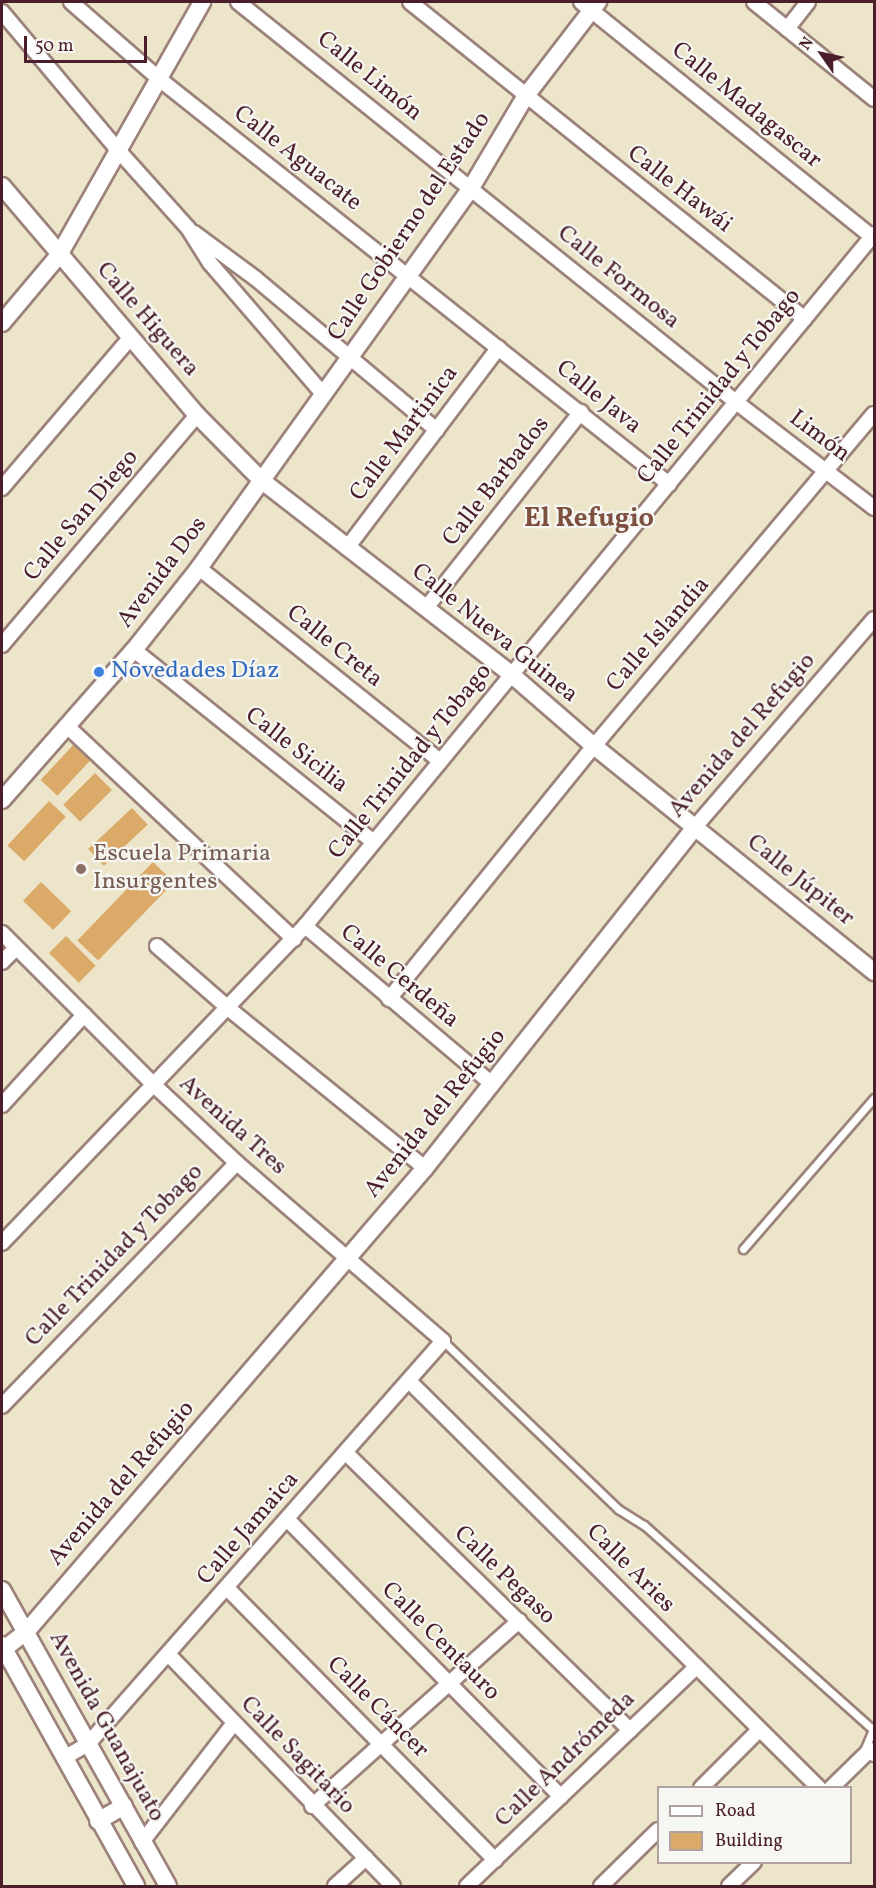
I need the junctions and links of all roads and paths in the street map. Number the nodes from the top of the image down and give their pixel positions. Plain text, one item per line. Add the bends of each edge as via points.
1 (71, 2) edge
2 (202, 2) edge
3 (238, 2) edge
4 (410, 2) edge
5 (754, 2) edge
6 (808, 2) edge
7 (590, 4) edge
8 (2, 12) edge
9 (788, 28) junction
10 (158, 78) junction
11 (525, 97) junction
12 (874, 99) edge
13 (117, 150) junction
14 (2, 186) edge
15 (471, 188) junction
16 (188, 228) junction
17 (873, 236) edge
18 (59, 255) junction
19 (408, 276) junction
20 (805, 319) junction
21 (2, 323) edge
22 (130, 338) junction
23 (498, 348) junction
24 (350, 359) junction
25 (324, 395) junction
26 (736, 402) junction
27 (580, 412) junction
28 (874, 414) edge
29 (196, 415) junction
30 (437, 430) junction
31 (828, 472) junction
32 (261, 480) junction
33 (669, 484) junction
34 (2, 488) edge
35 (874, 508) edge
36 (346, 548) junction
37 (200, 568) junction
38 (426, 608) junction
39 (874, 619) edge
40 (2, 645) edge
41 (134, 650) junction
42 (512, 675) junction
43 (68, 727) junction
44 (594, 747) junction
45 (440, 761) junction
46 (2, 800) edge
47 (695, 827) junction
48 (374, 842) junction
49 (306, 926) junction
50 (2, 933) edge
51 (294, 939) junction
52 (157, 946) dead end
53 (16, 948) junction
54 (2, 962) edge
55 (874, 972) edge
56 (389, 999) junction
57 (228, 1008) junction
58 (84, 1015) junction
59 (492, 1084) junction
60 (154, 1085) junction
61 (874, 1098) edge
62 (2, 1105) edge
63 (237, 1162) junction
64 (425, 1168) junction
65 (2, 1244) edge
66 (743, 1249) dead end
67 (348, 1258) junction
68 (443, 1341) junction
69 (410, 1382) junction
70 (2, 1406) edge
71 (346, 1453) junction
72 (287, 1519) junction
73 (226, 1588) junction
74 (2, 1590) edge
75 (519, 1621) junction
76 (26, 1632) junction
77 (3, 1647) edge
78 (169, 1655) junction
79 (696, 1666) junction
80 (449, 1683) junction
81 (234, 1723) junction
82 (873, 1727) edge
83 (630, 1730) junction
84 (759, 1730) junction
85 (379, 1743) junction
86 (88, 1744) junction
87 (869, 1754) edge
88 (64, 1758) junction
89 (703, 1786) edge
90 (817, 1786) edge
91 (833, 1786) edge
92 (561, 1797) junction
93 (124, 1806) junction
94 (312, 1806) junction
95 (98, 1821) junction
96 (657, 1831) edge
97 (142, 1842) junction
98 (366, 1858) junction
99 (495, 1860) junction
100 (753, 1864) edge
101 (478, 1876) junction
102 (136, 1887) edge
103 (168, 1887) edge
104 (335, 1887) edge
105 (393, 1887) edge
106 (467, 1887) edge
107 (489, 1887) edge
108 (601, 1887) edge
109 (729, 1887) edge

1 - 10 street, Calle Aguacate
2 - 10 street
3 - 15 street, Calle Limón
4 - 11 street, Calle Hawái
5 - 9 street
6 - 9 street
7 - 11 street, Calle Gobierno del Estado
7 - 17 street, Calle Madagascar
8 - 13 street
9 - 12 street
10 - 13 street
10 - 19 street, Calle Aguacate
11 - 15 street, Calle Gobierno del Estado
11 - 20 street, Calle Hawái
13 - 16 street
13 - 18 street
14 - 18 street, Calle Higuera
15 - 19 street, Calle Gobierno del Estado
15 - 26 street, Calle Formosa
16 - 24 street via 255,278
16 - 25 street via 210,263
17 - 20 street, Calle Trinidad y Tobago
18 - 21 street
18 - 22 street, Calle Higuera
19 - 23 street, Calle Aguacate
19 - 24 street, Calle Gobierno del Estado
20 - 26 street, Calle Trinidad y Tobago
22 - 29 street, Calle Higuera
22 - 34 street
23 - 27 street, Calle Java
23 - 30 street, Calle Martinica
24 - 25 street, Calle Gobierno del Estado
24 - 30 street
25 - 32 street, Calle Gobierno del Estado
26 - 31 street, Limón
26 - 33 street, Calle Trinidad y Tobago
27 - 33 street, Calle Java
27 - 38 street, Calle Barbados
28 - 31 street, Calle Islandia
29 - 32 street, Calle Higuera
29 - 40 street, Calle San Diego
30 - 36 street, Calle Martinica
31 - 35 street, Limón
31 - 44 street, Calle Islandia
32 - 36 street, Calle Nueva Guinea
32 - 37 street, Avenida Dos
33 - 42 street, Calle Trinidad y Tobago
36 - 38 street, Calle Nueva Guinea
37 - 41 street, Avenida Dos
37 - 45 street, Calle Creta
38 - 42 street, Calle Nueva Guinea
39 - 47 street, Avenida del Refugio
41 - 43 street, Avenida Dos
41 - 48 street, Calle Sicilia
42 - 44 street, Calle Nueva Guinea
42 - 45 street, Calle Trinidad y Tobago
43 - 46 street, Avenida Dos
43 - 51 street
44 - 47 street, Calle Nueva Guinea
44 - 56 street, Calle Islandia
45 - 48 street, Calle Trinidad y Tobago
47 - 55 street, Calle Júpiter
47 - 59 street, Avenida del Refugio
48 - 49 street, Calle Trinidad y Tobago
49 - 51 street, Calle Trinidad y Tobago
49 - 56 street, Calle Cerdeña
50 - 53 street, Avenida Tres
51 - 57 street, Calle Trinidad y Tobago
52 - 57 street
53 - 54 street
53 - 58 street, Avenida Tres
56 - 59 street, Calle Cerdeña
57 - 60 street, Calle Trinidad y Tobago
57 - 64 street
58 - 60 street, Avenida Tres
58 - 62 street
59 - 64 street, Avenida del Refugio
60 - 63 street, Avenida Tres
60 - 65 street, Calle Trinidad y Tobago
61 - 66 lane
63 - 67 street, Avenida Tres
63 - 70 street, Calle Trinidad y Tobago
64 - 67 street, Avenida del Refugio
67 - 68 street, Avenida Tres
67 - 76 street, Avenida del Refugio
68 - 69 street, Calle Jamaica
68 - 82 lane via 618,1509 644,1525
69 - 71 street, Calle Jamaica
69 - 79 street, Calle Aries
71 - 72 street, Calle Jamaica
71 - 75 street, Calle Pegaso
72 - 73 street, Calle Jamaica
72 - 80 street, Calle Centauro
73 - 78 street, Calle Jamaica
73 - 85 street, Calle Cáncer
74 - 76 street, Avenida Guanajuato
75 - 80 street
75 - 83 street, Calle Pegaso
76 - 77 street, Avenida del Refugio
76 - 86 street, Avenida Guanajuato
77 - 88 street
78 - 81 street, Calle Sagitario
78 - 86 street, Calle Jamaica
79 - 83 street, Calle Andrómeda
79 - 84 street, Calle Aries
80 - 85 street
80 - 92 street, Calle Centauro
81 - 94 street, Calle Sagitario
81 - 97 street
82 - 87 lane
83 - 92 street, Calle Andrómeda
84 - 89 street
84 - 90 street, Calle Aries
85 - 94 street
85 - 99 street, Calle Cáncer
86 - 88 street, Calle Jamaica
86 - 93 street, Avenida Guanajuato
87 - 91 street
88 - 95 street
92 - 99 street, Calle Andrómeda
93 - 95 street
93 - 97 street, Avenida Guanajuato
94 - 98 street, Calle Sagitario
95 - 102 street
96 - 108 street
97 - 103 street, Avenida Guanajuato
98 - 104 street
98 - 105 street, Calle Sagitario
99 - 101 street, Calle Andrómeda
100 - 109 street
101 - 106 street, Calle Andrómeda
101 - 107 street

